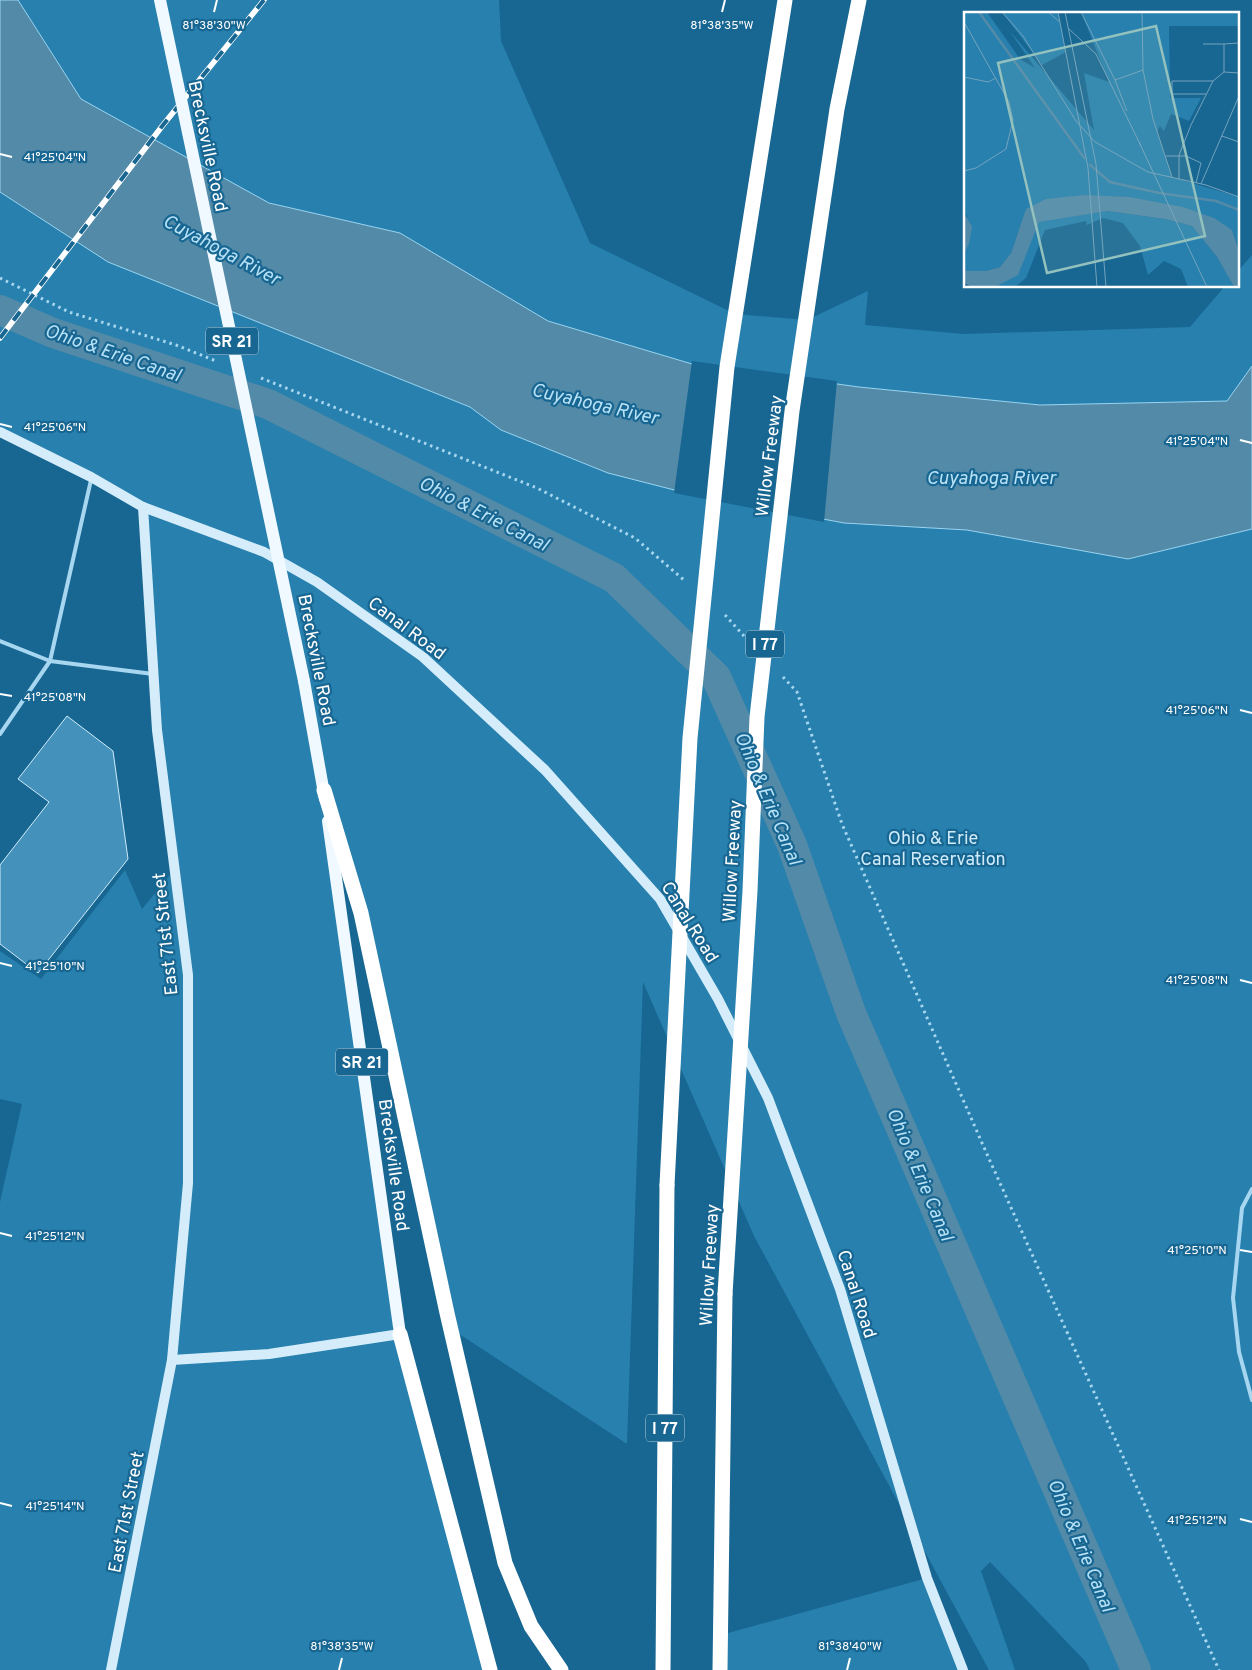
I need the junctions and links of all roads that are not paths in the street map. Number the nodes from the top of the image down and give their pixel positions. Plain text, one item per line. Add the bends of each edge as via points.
1 (160, 0) edge
2 (785, 0) edge
3 (859, 0) edge
4 (0, 432) edge
5 (91, 477) junction
6 (143, 507) junction
7 (0, 641) edge
8 (50, 661) junction
9 (153, 674) junction
10 (0, 734) edge
11 (324, 790) junction
12 (1252, 1190) edge
13 (400, 1334) junction
14 (172, 1360) junction
15 (1252, 1400) edge
16 (111, 1670) edge
17 (490, 1670) edge
18 (561, 1670) edge
19 (664, 1670) edge
20 (720, 1670) edge
21 (962, 1670) edge

1 - 11 main road, Brecksville Road / SR 21, bridge via 304,681
2 - 19 highway, I 77, bridge via 727,367 693,709 667,1185
3 - 20 highway, Willow Freeway / I 77, bridge via 837,109 794,401 757,717 750,891 725,1294
4 - 5 street, Canal Road
5 - 6 street, Canal Road
5 - 8 lane
6 - 9 street, East 71st Street
6 - 21 street, Canal Road via 264,552 317,582 423,657 544,770 660,899 718,999 768,1098 840,1289 927,1578
7 - 8 lane
8 - 9 lane
8 - 10 lane
9 - 14 street, East 71st Street via 157,730 188,974 188,1183
11 - 13 main road, Brecksville Road / SR 21
11 - 18 highway via 362,912 447,1313 506,1563 531,1626
12 - 15 lane via 1242,1208 1233,1298 1239,1352
13 - 14 street via 269,1354
13 - 17 highway
14 - 16 street, East 71st Street

